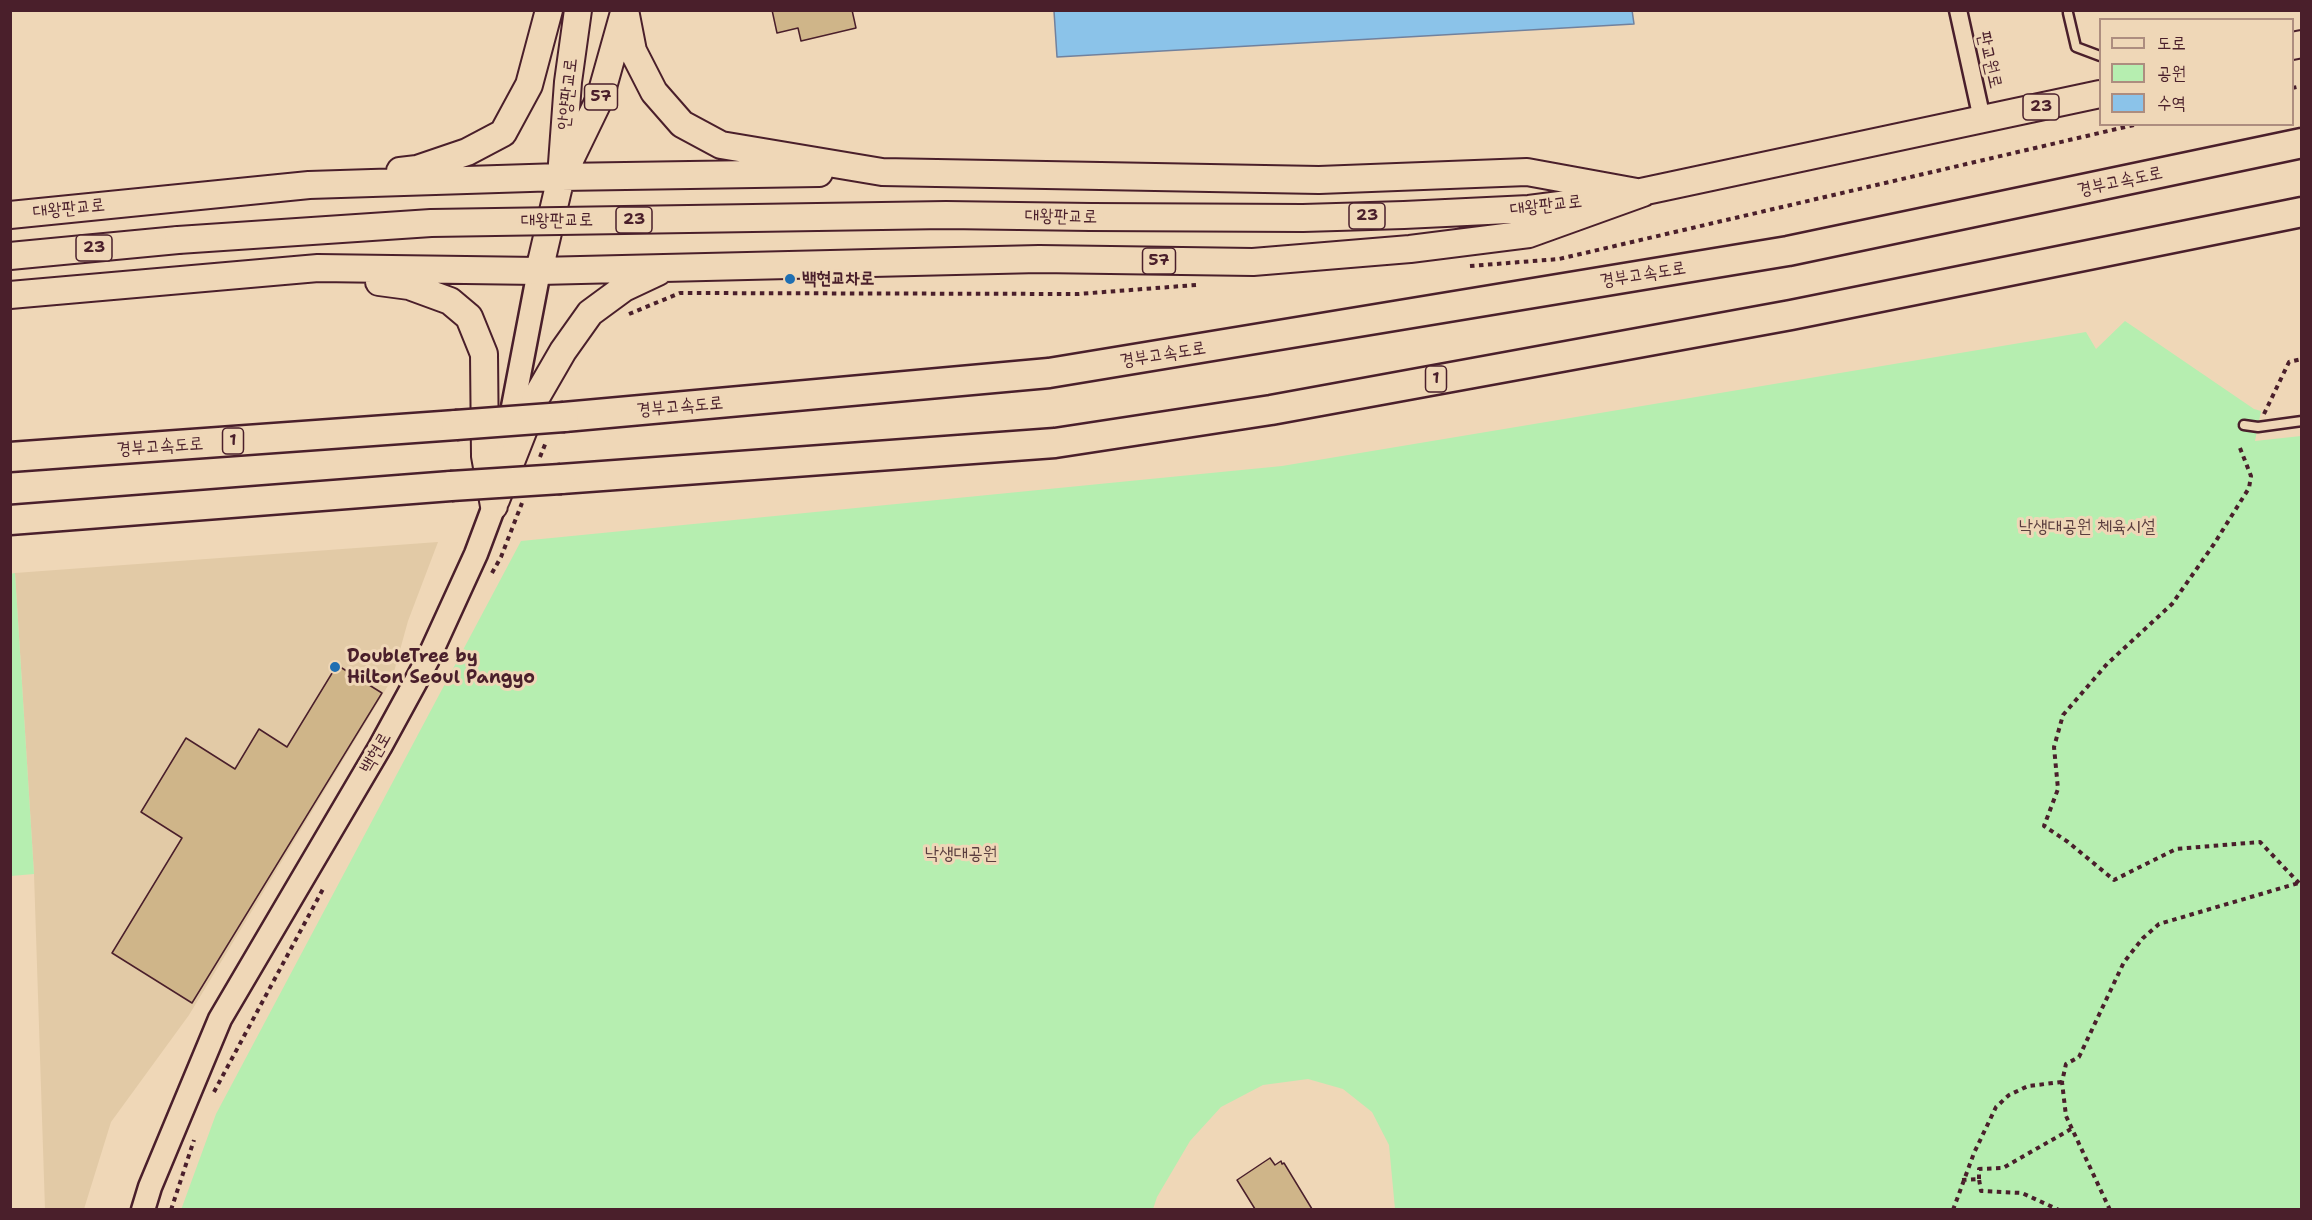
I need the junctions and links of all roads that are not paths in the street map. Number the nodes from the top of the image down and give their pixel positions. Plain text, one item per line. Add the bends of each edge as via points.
1 (549, 10) edge
2 (578, 10) edge
3 (625, 10) edge
4 (1958, 10) edge
5 (2068, 13) dead end
6 (2099, 56) edge
7 (2099, 94) edge
8 (1982, 119) junction
9 (2301, 143) edge
10 (882, 172) junction
11 (561, 177) junction
12 (309, 185) junction
13 (1642, 193) junction
14 (2301, 212) edge
15 (10, 215) edge
16 (10, 255) edge
17 (318, 268) junction
18 (667, 268) junction
19 (539, 271) junction
20 (10, 295) edge
21 (2301, 421) edge
22 (2244, 425) dead end
23 (10, 458) edge
24 (494, 506) junction
25 (10, 520) edge
26 (143, 1209) edge

1 - 12 main road via 530,85 503,133 466,152 417,169
2 - 11 main road, 안양판교로 / 57
3 - 10 main road, 57 via 633,51 654,92 682,124 721,145
3 - 11 main road, 안양판교로 / 57 via 600,99
4 - 8 street, 판교원로
5 - 6 lane via 2076,47
7 - 8 main road, 대왕판교로 / 23
8 - 13 main road, 대왕판교로 / 23
9 - 23 highway, 경부고속도로 / 1, bridge via 1788,251 1049,373 564,417
10 - 11 main road, 대왕판교로
10 - 13 main road, 57 via 1319,180 1527,172
11 - 12 main road, 대왕판교로
11 - 19 main road, 안양판교로 / 57
12 - 15 main road, 대왕판교로
13 - 16 main road, 대왕판교로 / 23, bridge via 1529,209 1303,218 946,215 443,223
13 - 18 main road, 57 via 1529,234 1253,262 1039,259
14 - 25 highway, 1, bridge via 1791,315 1271,410 1055,443
17 - 19 main road
17 - 20 main road
17 - 24 main road via 409,286 450,301 469,317 484,354 486,456
18 - 19 main road, 57
18 - 24 main road via 624,288 590,313 576,332 537,396
19 - 24 main road, 백현로
21 - 22 lane
24 - 26 main road, 백현로 via 428,659 220,1019

